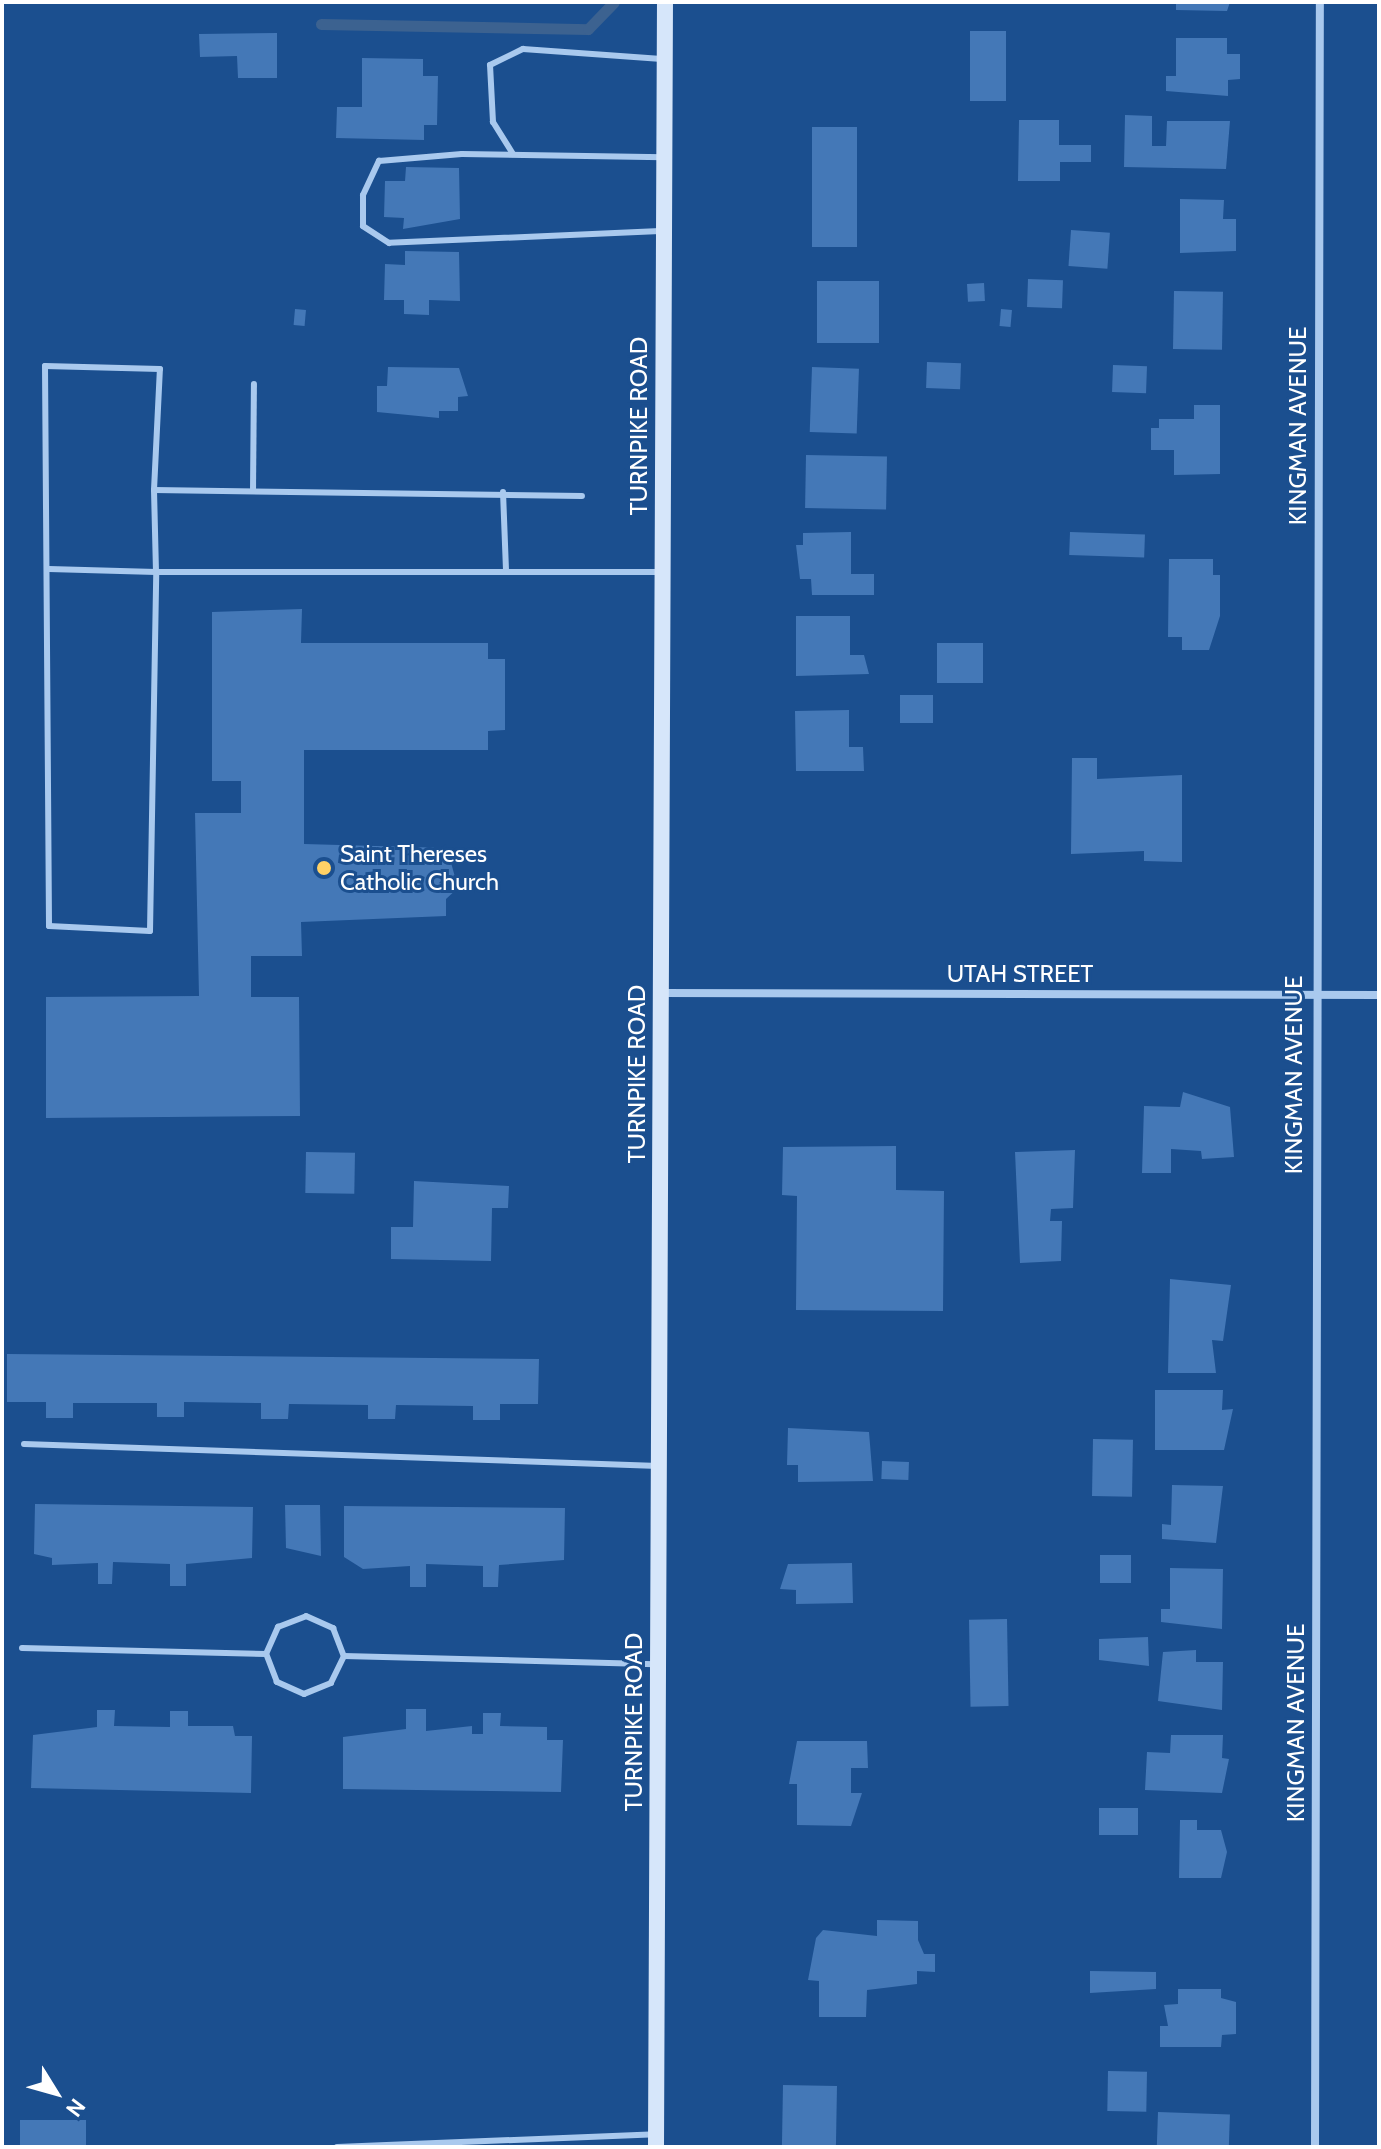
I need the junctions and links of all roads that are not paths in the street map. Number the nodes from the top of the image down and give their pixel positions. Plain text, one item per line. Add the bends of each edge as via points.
1 (665, 2) edge
2 (1320, 2) edge
3 (665, 59) junction
4 (513, 154) junction
5 (664, 157) junction
6 (664, 230) junction
7 (254, 384) dead end
8 (154, 490) junction
9 (253, 491) junction
10 (503, 492) junction
11 (582, 496) dead end
12 (49, 569) junction
13 (506, 569) junction
14 (156, 572) junction
15 (663, 572) junction
16 (661, 993) junction
17 (1313, 994) junction
18 (1379, 995) edge
19 (24, 1444) dead end
20 (659, 1466) junction
21 (22, 1648) dead end
22 (266, 1654) junction
23 (344, 1656) junction
24 (658, 1664) junction
25 (656, 2140) edge
26 (337, 2147) edge
27 (1315, 2147) edge

1 - 3 main road, TURNPIKE ROAD
2 - 17 street, KINGMAN AVENUE
3 - 4 lane via 523,49 490,65 493,122
3 - 5 main road, TURNPIKE ROAD
4 - 5 lane
4 - 6 lane via 379,161 363,195 363,226 389,243
5 - 6 main road, TURNPIKE ROAD
6 - 15 main road, TURNPIKE ROAD
7 - 9 lane
8 - 9 lane
8 - 12 lane via 160,369 45,366
8 - 14 lane
9 - 10 lane
10 - 11 lane
10 - 13 lane
12 - 14 lane
12 - 14 lane via 49,926 150,931
13 - 14 lane
13 - 15 lane
15 - 16 main road, TURNPIKE ROAD
16 - 17 street, UTAH STREET
16 - 20 main road, TURNPIKE ROAD
17 - 18 street, UTAH STREET
17 - 27 street, KINGMAN AVENUE
19 - 20 lane
20 - 24 main road, TURNPIKE ROAD
21 - 22 lane
22 - 23 lane via 277,1682 304,1694 331,1683
22 - 23 lane via 278,1627 306,1616 333,1628
23 - 24 lane
24 - 25 main road, TURNPIKE ROAD
25 - 26 lane

